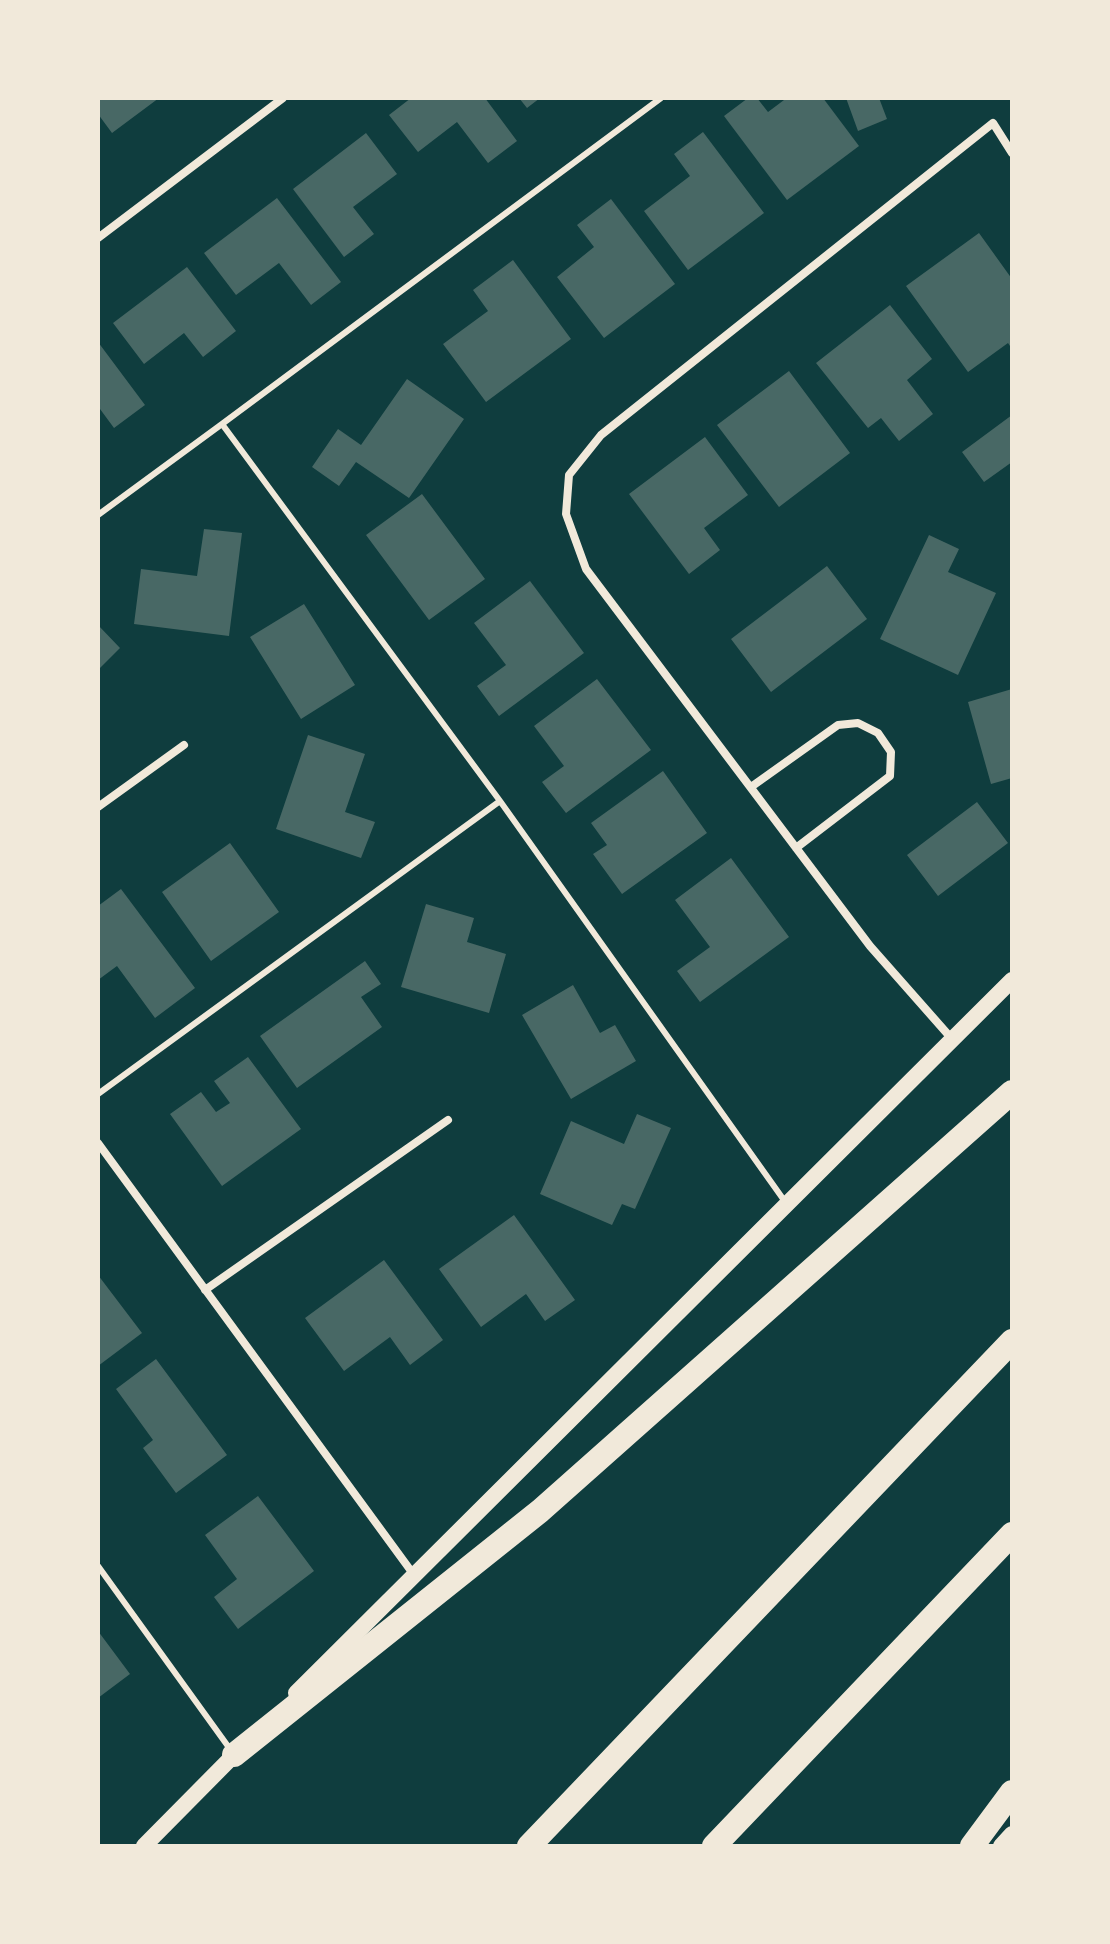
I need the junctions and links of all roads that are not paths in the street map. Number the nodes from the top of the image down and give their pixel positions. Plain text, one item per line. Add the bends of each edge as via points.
1 (283, 98) edge
2 (661, 98) edge
3 (1012, 153) edge
4 (98, 238) edge
5 (222, 424) junction
6 (98, 515) edge
7 (184, 745) dead end
8 (751, 787) junction
9 (500, 801) junction
10 (98, 807) edge
11 (796, 848) junction
12 (1012, 980) edge
13 (952, 1039) junction
14 (1012, 1092) edge
15 (98, 1094) edge
16 (448, 1120) dead end
17 (98, 1143) edge
18 (786, 1203) junction
19 (205, 1290) junction
20 (1012, 1341) edge
21 (1012, 1534) edge
22 (98, 1566) edge
23 (414, 1575) junction
24 (234, 1755) junction
25 (1012, 1792) edge
26 (1012, 1834) edge
27 (144, 1846) edge
28 (529, 1846) edge
29 (714, 1846) edge
30 (972, 1846) edge
31 (1001, 1846) edge

1 - 4 street
2 - 5 lane
3 - 8 street via 993,123 601,435 569,475 566,514 586,569
5 - 6 lane
5 - 9 lane
7 - 10 street
8 - 11 street
8 - 11 street via 838,725 858,723 878,733 891,752 890,776
9 - 15 lane
9 - 18 lane
11 - 13 street via 870,946
12 - 13 main road
13 - 18 main road
14 - 24 highway via 540,1511
16 - 19 street
17 - 19 street
18 - 23 main road
19 - 23 street
20 - 28 highway
21 - 29 highway
22 - 24 lane
23 - 24 main road
24 - 27 main road
25 - 30 highway
26 - 31 main road

